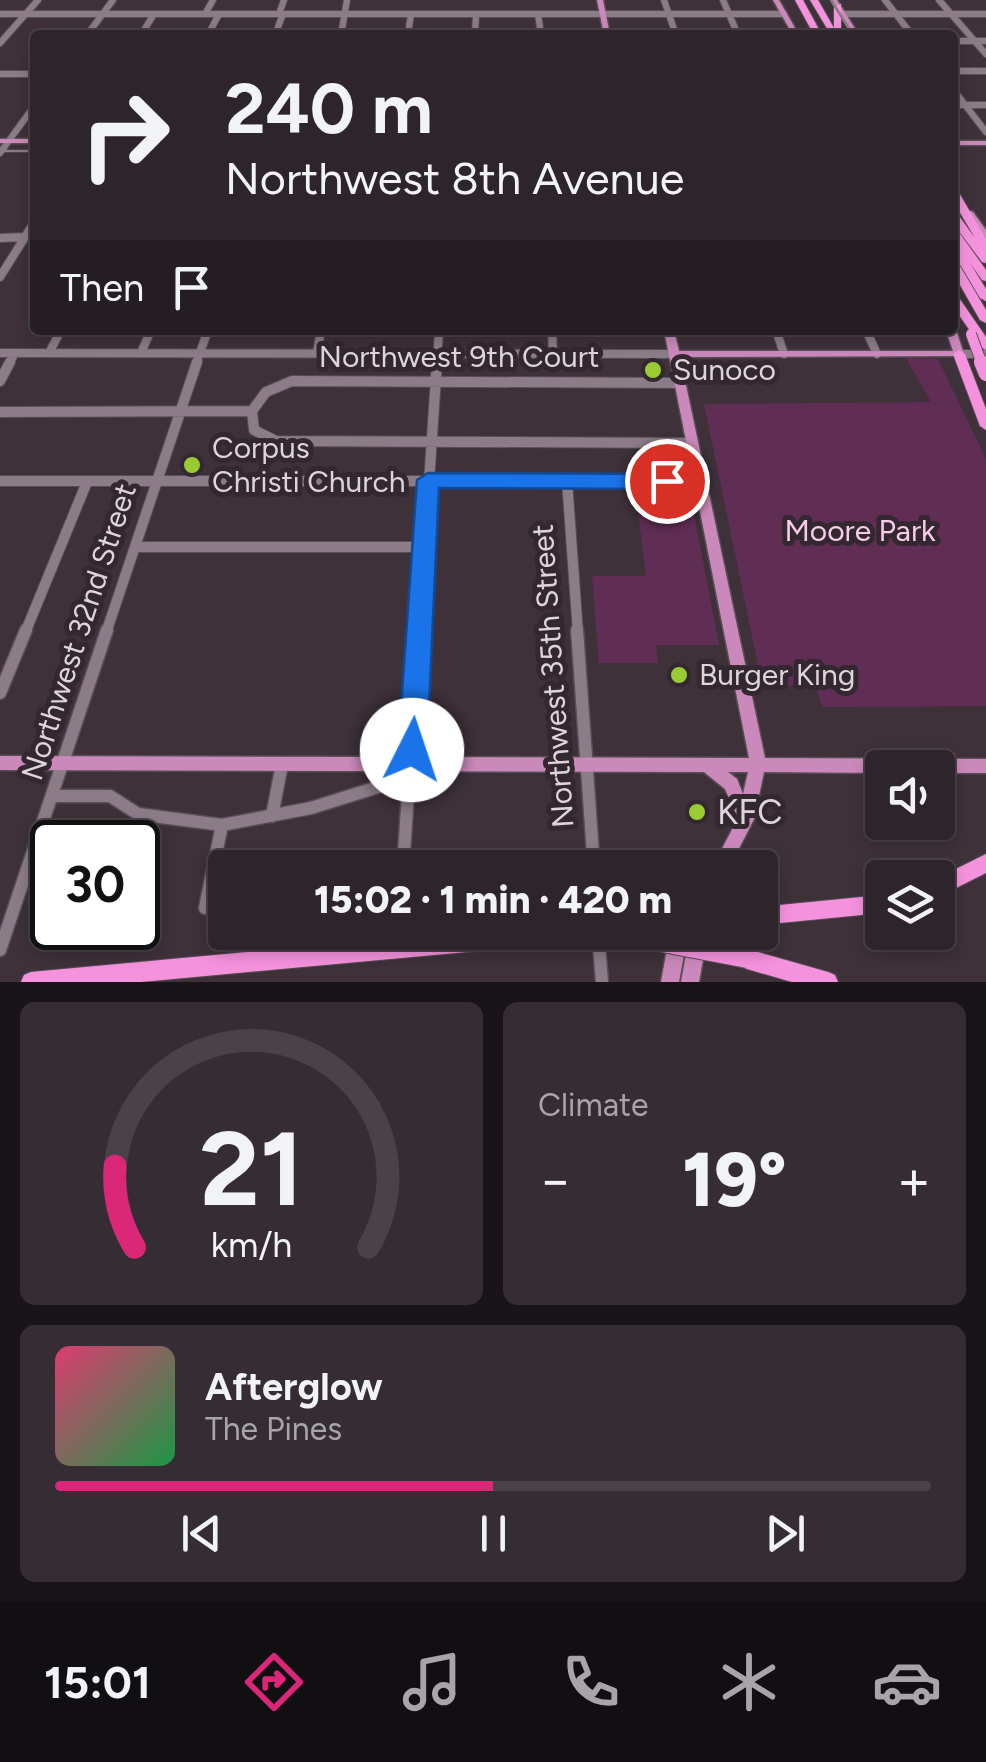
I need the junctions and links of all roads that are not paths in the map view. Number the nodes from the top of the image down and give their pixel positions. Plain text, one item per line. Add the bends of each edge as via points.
1 (38, 0) edge
2 (113, 0) edge
3 (214, 0) edge
4 (284, 0) edge
5 (348, 0) edge
6 (400, 0) edge
7 (460, 0) edge
8 (529, 0) edge
9 (600, 0) edge
10 (664, 0) edge
11 (722, 0) edge
12 (776, 0) edge
13 (800, 0) edge
14 (814, 0) edge
15 (885, 0) edge
16 (939, 0) edge
17 (838, 6) edge
18 (0, 14) edge
19 (25, 14) junction
20 (102, 14) junction
21 (154, 14) junction
22 (205, 14) junction
23 (218, 14) junction
24 (281, 14) junction
25 (346, 14) junction
26 (397, 14) junction
27 (411, 14) junction
28 (460, 14) junction
29 (476, 14) junction
30 (534, 14) junction
31 (602, 14) junction
32 (669, 14) junction
33 (729, 14) junction
34 (784, 14) junction
35 (896, 14) junction
36 (952, 14) junction
37 (986, 14) edge
38 (91, 30) edge
39 (144, 30) edge
40 (210, 30) edge
41 (277, 30) edge
42 (342, 30) edge
43 (409, 30) edge
44 (476, 30) edge
45 (539, 30) edge
46 (606, 30) edge
47 (674, 30) edge
48 (736, 30) edge
49 (793, 30) edge
50 (815, 30) edge
51 (833, 30) edge
52 (853, 30) edge
53 (908, 30) edge
54 (958, 40) edge
55 (974, 40) junction
56 (986, 40) edge
57 (0, 43) edge
58 (986, 54) edge
59 (958, 72) edge
60 (986, 72) edge
61 (0, 74) edge
62 (30, 74) edge
63 (958, 95) edge
64 (958, 105) edge
65 (966, 105) junction
66 (986, 105) edge
67 (30, 111) edge
68 (986, 132) edge
69 (30, 143) edge
70 (958, 143) edge
71 (986, 143) edge
72 (3, 145) edge
73 (958, 199) edge
74 (958, 200) edge
75 (958, 222) edge
76 (30, 229) edge
77 (985, 235) edge
78 (0, 238) edge
79 (24, 238) junction
80 (958, 238) edge
81 (986, 248) edge
82 (958, 252) edge
83 (986, 260) edge
84 (958, 271) edge
85 (0, 277) edge
86 (986, 278) edge
87 (986, 298) edge
88 (958, 304) edge
89 (986, 320) edge
90 (58, 335) edge
91 (149, 335) edge
92 (206, 335) edge
93 (321, 335) edge
94 (439, 335) edge
95 (552, 335) edge
96 (670, 335) edge
97 (778, 335) edge
98 (868, 335) edge
99 (953, 335) edge
100 (979, 338) edge
101 (141, 353) junction
102 (199, 353) junction
103 (316, 353) junction
104 (438, 353) junction
105 (0, 354) edge
106 (15, 354) junction
107 (48, 354) junction
108 (553, 354) junction
109 (674, 354) junction
110 (784, 354) junction
111 (877, 354) junction
112 (959, 354) junction
113 (986, 354) edge
114 (986, 374) edge
115 (0, 381) edge
116 (679, 382) junction
117 (435, 383) junction
118 (0, 412) edge
119 (252, 412) junction
120 (181, 413) junction
121 (986, 426) edge
122 (692, 442) junction
123 (430, 443) junction
124 (0, 480) edge
125 (428, 480) junction
126 (567, 481) junction
127 (700, 481) junction
128 (86, 482) junction
129 (158, 482) junction
130 (137, 547) junction
131 (426, 547) junction
132 (0, 693) edge
133 (0, 763) edge
134 (64, 764) junction
135 (282, 764) junction
136 (587, 764) junction
137 (706, 765) junction
138 (758, 765) junction
139 (986, 766) edge
140 (410, 771) junction
141 (53, 796) junction
142 (272, 816) junction
143 (746, 818) junction
144 (222, 826) junction
145 (405, 850) edge
146 (593, 850) edge
147 (729, 850) edge
148 (986, 864) edge
149 (955, 880) edge
150 (865, 906) edge
151 (205, 908) dead end
152 (778, 914) edge
153 (0, 950) edge
154 (322, 950) edge
155 (362, 950) edge
156 (599, 950) edge
157 (676, 950) edge
158 (696, 950) edge
159 (703, 950) edge
160 (291, 956) junction
161 (747, 958) joint
162 (33, 982) edge
163 (602, 982) edge
164 (670, 982) edge
165 (690, 982) edge
166 (828, 982) edge

1 - 19 street
2 - 20 street
3 - 22 street
4 - 24 street
5 - 25 street
6 - 26 street
7 - 28 street
8 - 30 street
9 - 31 main road
10 - 32 street
11 - 33 street
12 - 34 main road
13 - 50 highway
14 - 51 highway
15 - 35 street
16 - 36 street
17 - 35 street
17 - 52 main road
18 - 19 street
19 - 20 street
19 - 57 street
20 - 21 street
20 - 38 street
21 - 22 street
21 - 39 street
22 - 23 street
23 - 24 street
23 - 40 street
24 - 25 street
24 - 41 street
25 - 26 street
25 - 42 street
26 - 27 street
27 - 28 street
27 - 43 street
28 - 29 street
29 - 30 street
29 - 44 street
30 - 31 street
30 - 45 street
31 - 32 street
31 - 46 main road
32 - 33 street
32 - 47 street
33 - 34 street
33 - 48 street
34 - 49 main road
35 - 36 street
35 - 53 street
36 - 37 street
36 - 55 street
54 - 55 street
55 - 56 street
55 - 58 street
59 - 60 street
61 - 62 street
63 - 65 street
64 - 65 street
65 - 66 street
65 - 68 street
67 - 72 street
69 - 72 main road
70 - 71 main road
73 - 77 main road
74 - 81 highway
75 - 83 highway
76 - 79 street
78 - 79 street
79 - 85 street
80 - 86 highway
82 - 87 highway
84 - 89 highway
88 - 100 highway
90 - 107 street
91 - 101 street
92 - 102 street, Northwest 32nd Street
93 - 103 street
94 - 104 street
95 - 108 street
96 - 109 main road
97 - 110 street
98 - 111 street
99 - 112 main road
100 - 114 highway, bridge
101 - 102 street
101 - 107 street
102 - 103 street
102 - 120 street, Northwest 32nd Street
103 - 104 street
104 - 108 street
104 - 117 street
105 - 106 street
106 - 107 street
106 - 115 street
108 - 109 street
109 - 110 main road
109 - 116 main road
110 - 111 main road
111 - 112 main road
112 - 113 street
112 - 121 highway
116 - 117 street, Northwest 9th Court
116 - 122 main road
117 - 119 street, Northwest 9th Court via 292,382 266,392
117 - 123 street
118 - 120 street
119 - 120 street
119 - 123 street via 254,430 276,441
120 - 129 street, Northwest 32nd Street
122 - 123 street
122 - 127 main road
123 - 125 street
124 - 128 street
125 - 126 street
125 - 129 street
125 - 131 street
126 - 127 street
126 - 136 street, Northwest 35th Street
127 - 138 main road
128 - 129 street
128 - 132 street
129 - 130 street, Northwest 32nd Street
130 - 131 street
130 - 134 street, Northwest 32nd Street
131 - 140 street
133 - 134 main road
134 - 135 main road
134 - 141 street, Northwest 32nd Street
135 - 140 main road
135 - 142 street
136 - 137 main road
136 - 140 main road
136 - 146 street, Northwest 35th Street
137 - 138 main road
137 - 143 main road via 731,784
138 - 139 main road
138 - 143 main road
140 - 142 street via 391,784
140 - 145 street
141 - 144 street via 110,796 138,814
141 - 153 street, Northwest 32nd Street
142 - 144 street
143 - 147 main road
144 - 151 street
148 - 149 highway
150 - 152 highway
154 - 160 highway
155 - 160 highway
156 - 163 street
157 - 164 main road
158 - 165 main road
159 - 161 highway, bridge
160 - 162 highway
161 - 166 highway

